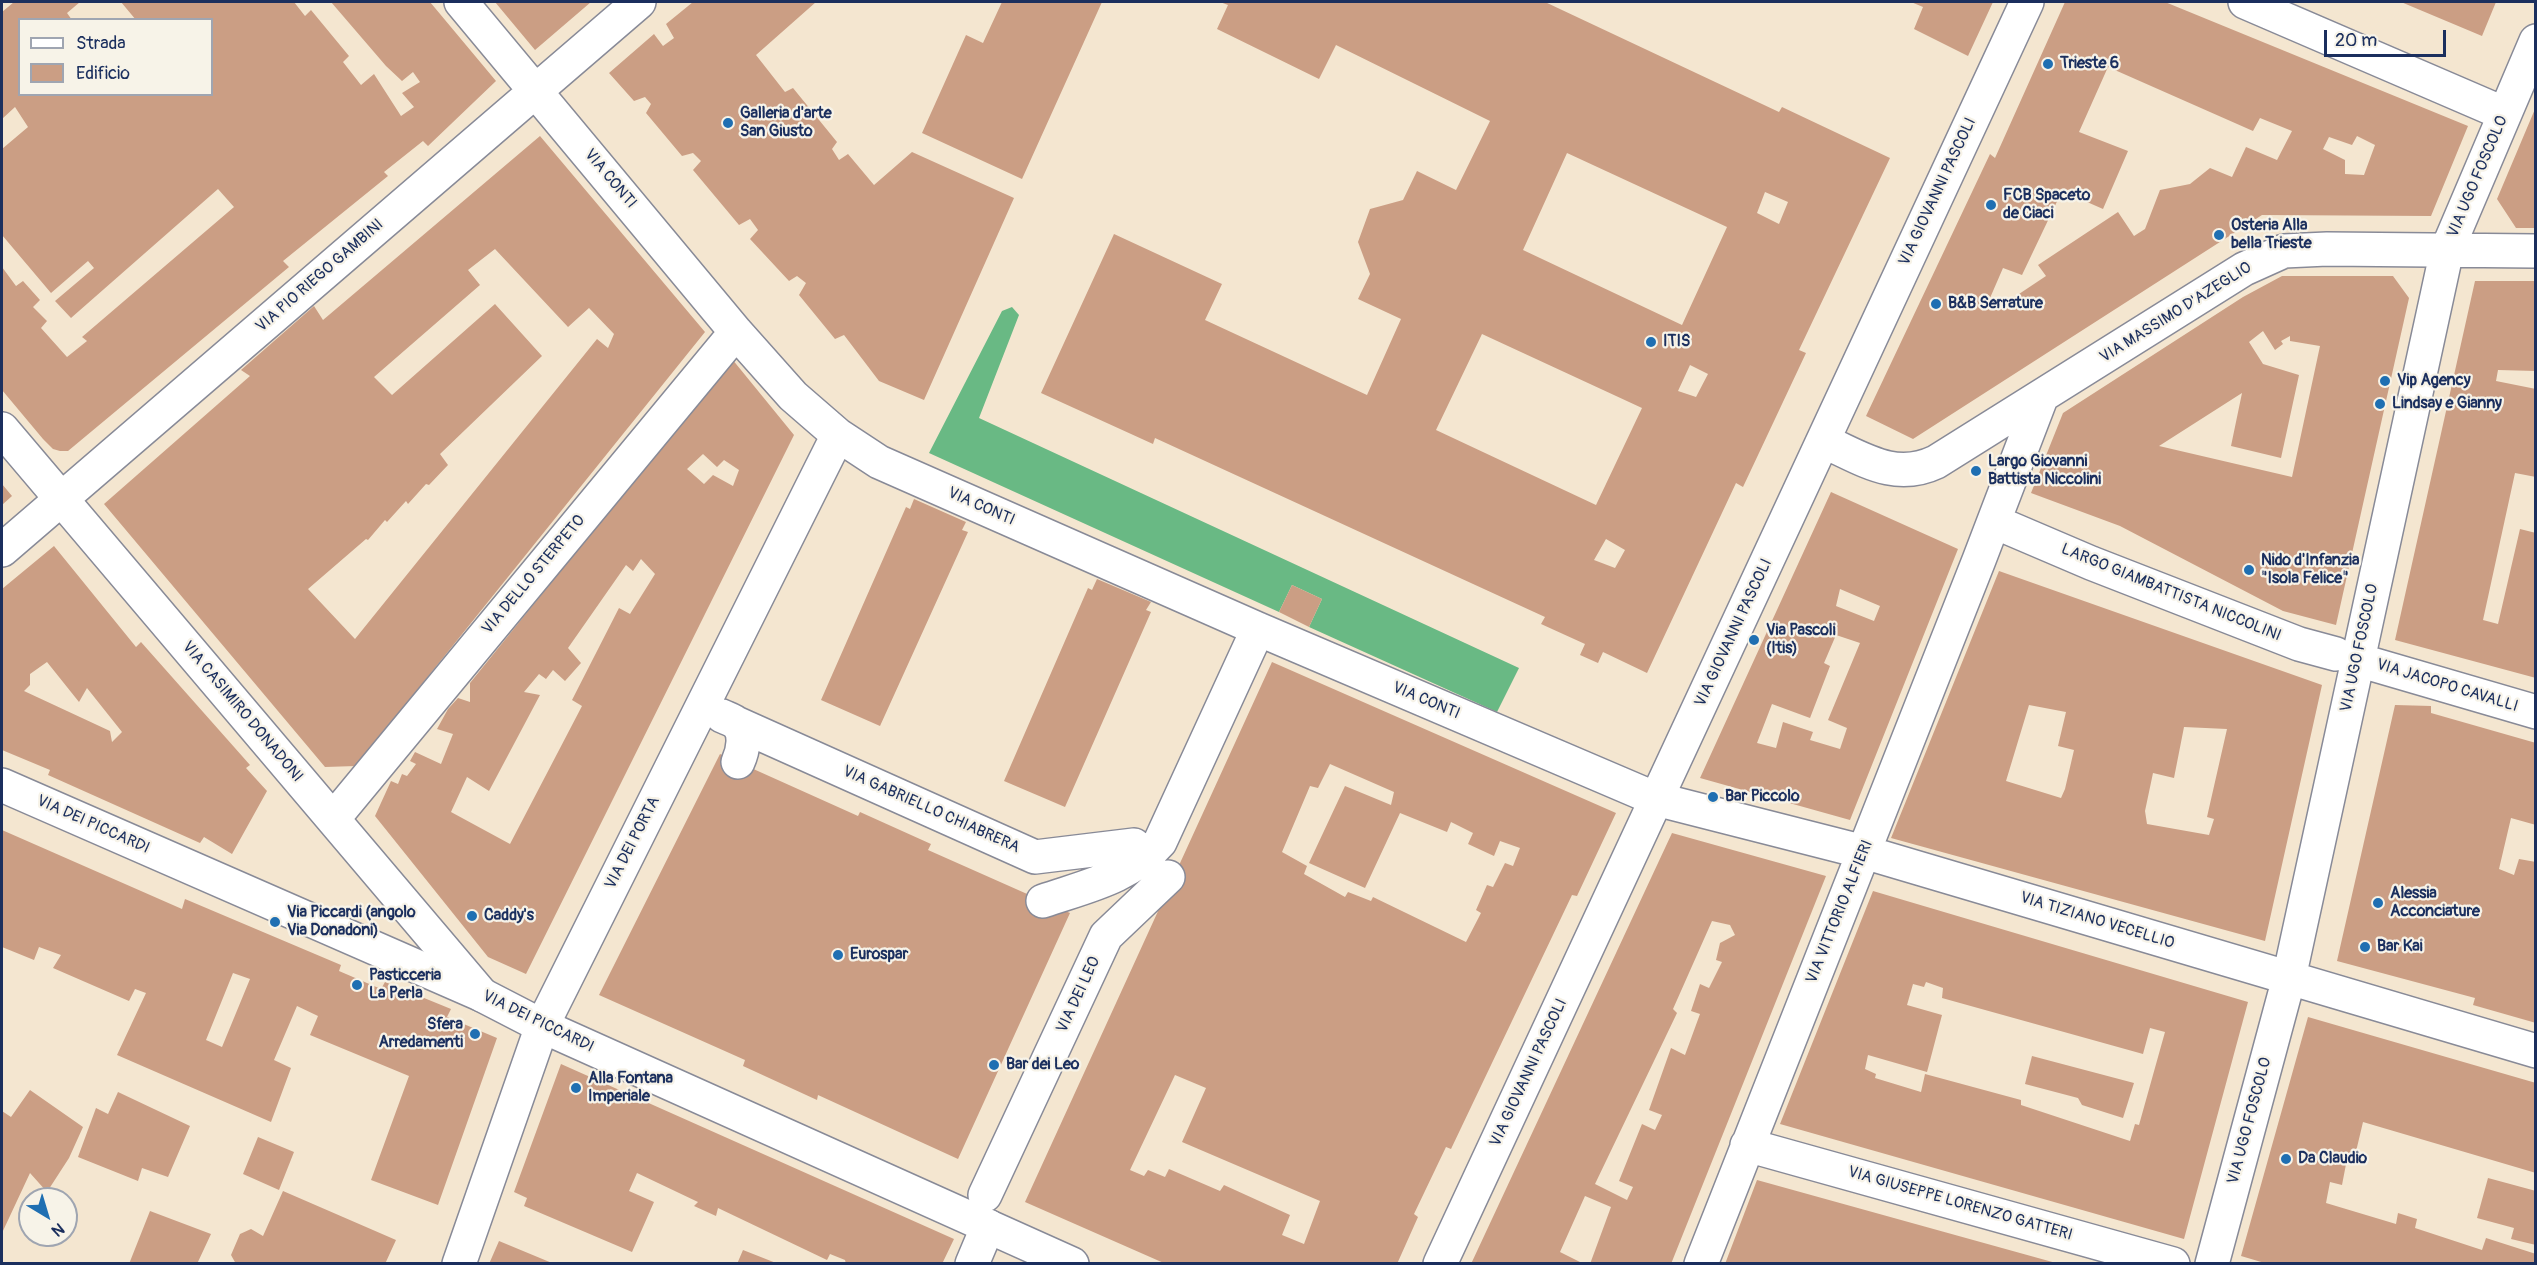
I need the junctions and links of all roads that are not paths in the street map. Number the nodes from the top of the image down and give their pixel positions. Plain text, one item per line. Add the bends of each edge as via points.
1 (461, 2) edge
2 (639, 2) edge
3 (2027, 2) edge
4 (2245, 2) edge
5 (2535, 41) edge
6 (536, 90) junction
7 (2505, 114) junction
8 (2447, 250) junction
9 (2535, 251) edge
10 (736, 332) junction
11 (2041, 398) junction
12 (2, 429) edge
13 (838, 435) junction
14 (1823, 441) junction
15 (61, 499) junction
16 (2008, 528) dead end
17 (2, 550) edge
18 (1258, 629) junction
19 (2347, 657) junction
20 (701, 706) junction
21 (2535, 712) edge
22 (736, 723) junction
23 (738, 762) dead end
24 (2, 785) edge
25 (1656, 799) junction
26 (333, 819) junction
27 (1134, 845) dead end
28 (1864, 852) junction
29 (1167, 878) dead end
30 (1043, 901) dead end
31 (2289, 978) junction
32 (482, 995) junction
33 (542, 1026) junction
34 (2535, 1051) edge
35 (1747, 1145) junction
36 (987, 1211) junction
37 (459, 1263) edge
38 (972, 1263) edge
39 (1072, 1263) edge
40 (1440, 1263) edge
41 (1701, 1263) edge
42 (2173, 1263) edge
43 (2212, 1263) edge

1 - 6 street, VIA CONTI
2 - 6 street, VIA PIO RIEGO GAMBINI
3 - 14 street, VIA GIOVANNI PASCOLI
4 - 7 street
5 - 7 street, VIA UGO FOSCOLO
6 - 10 street, VIA CONTI
6 - 15 street, VIA PIO RIEGO GAMBINI
7 - 8 street, VIA UGO FOSCOLO
8 - 9 street, VIA MASSIMO D'AZEGLIO
8 - 11 street, VIA MASSIMO D'AZEGLIO via 2284,251 2244,269
8 - 19 street, VIA UGO FOSCOLO
10 - 13 street, VIA CONTI via 793,396
10 - 26 street, VIA DELLO STERPETO
11 - 14 street via 1920,470 1883,467
11 - 28 street, VIA VITTORIO ALFIERI
12 - 15 street, VIA CASIMIRO DONADONI
13 - 18 street, VIA CONTI via 879,462
13 - 20 street, VIA DEI PORTA
14 - 25 street, VIA GIOVANNI PASCOLI
15 - 17 street, VIA PIO RIEGO GAMBINI
15 - 26 street, VIA CASIMIRO DONADONI
16 - 19 street, LARGO GIAMBATTISTA NICCOLINI via 2299,644
18 - 25 street, VIA CONTI
18 - 30 street via 1160,842 1128,870
19 - 21 street, VIA JACOPO CAVALLI
19 - 31 street, VIA UGO FOSCOLO
20 - 22 street, VIA GABRIELLO CHIABRERA
20 - 33 street, VIA DEI PORTA
22 - 23 street via 742,731 743,743
22 - 27 street, VIA GABRIELLO CHIABRERA via 1035,857
24 - 32 street, VIA DEI PICCARDI
25 - 28 street, VIA TIZIANO VECELLIO
25 - 40 street, VIA GIOVANNI PASCOLI
26 - 32 street, VIA CASIMIRO DONADONI
28 - 31 street, VIA TIZIANO VECELLIO
28 - 35 street, VIA VITTORIO ALFIERI
29 - 36 street, VIA DEI LEO via 1106,936
31 - 34 street, VIA TIZIANO VECELLIO
31 - 43 street, VIA UGO FOSCOLO
32 - 33 street, VIA DEI PICCARDI
33 - 36 street, VIA DEI PICCARDI
33 - 37 street, VIA DEI PORTA
35 - 41 street, VIA VITTORIO ALFIERI
35 - 42 street, VIA GIUSEPPE LORENZO GATTERI
36 - 38 street, VIA DEI LEO
36 - 39 street, VIA DEI PICCARDI

